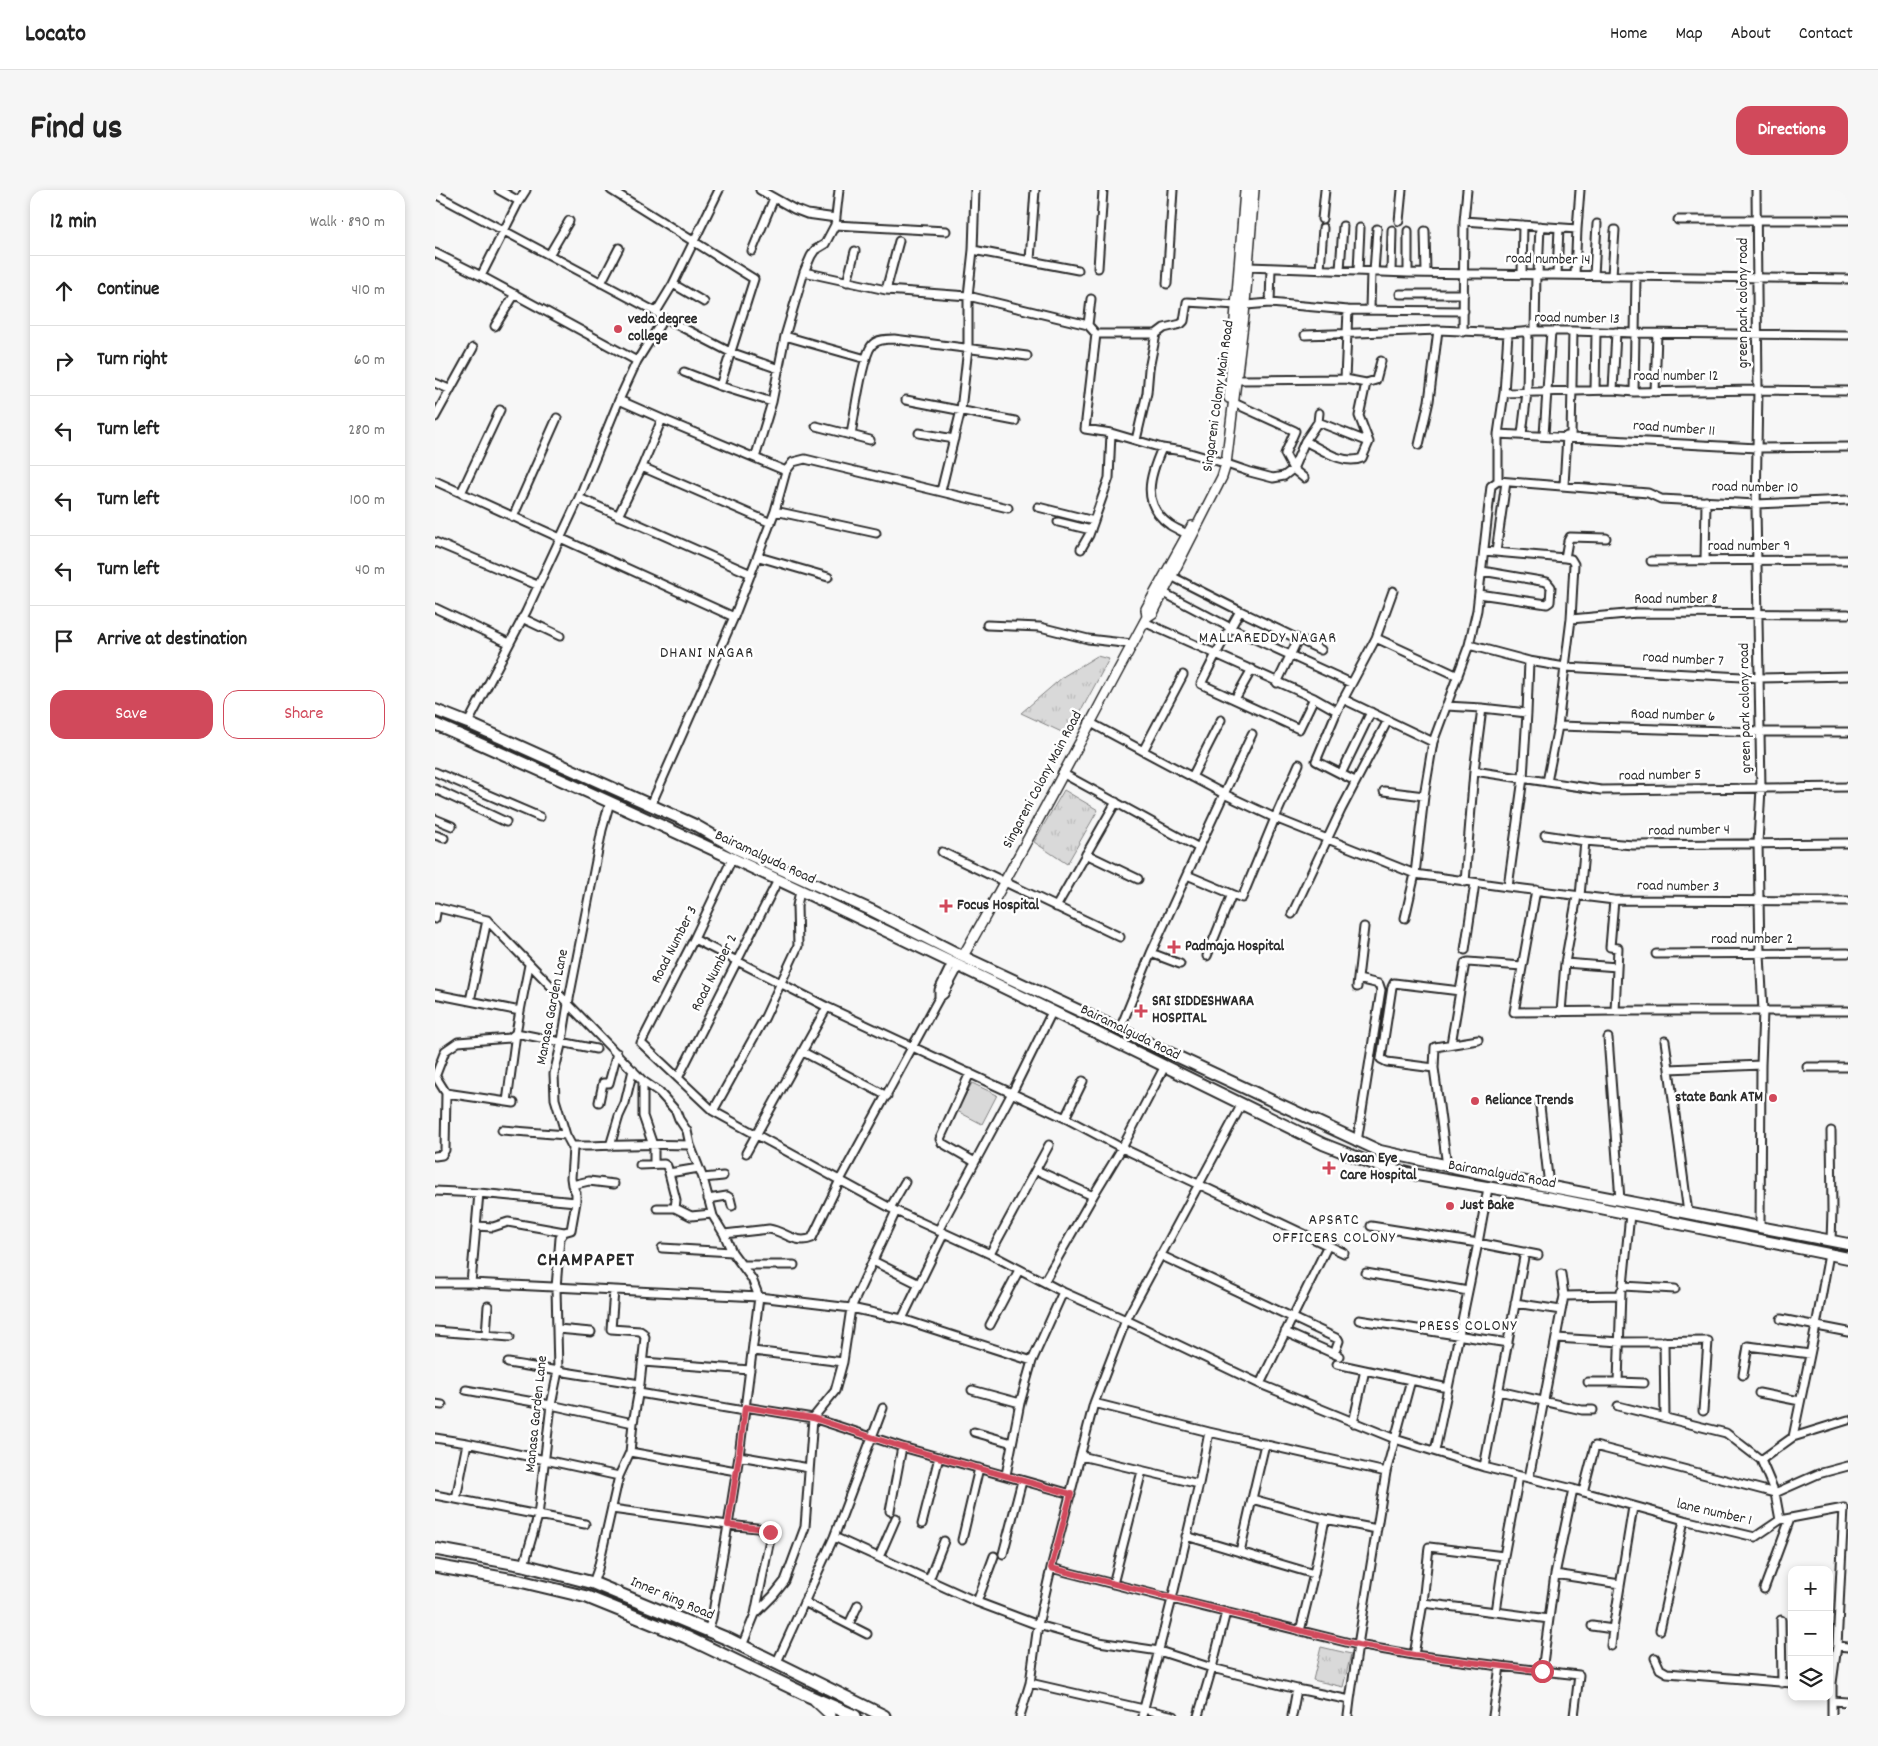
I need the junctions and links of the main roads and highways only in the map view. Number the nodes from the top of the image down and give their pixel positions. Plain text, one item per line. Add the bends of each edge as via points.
1 (435, 710) edge
2 (435, 724) edge
3 (1376, 1150) junction
4 (1371, 1163) junction
5 (1848, 1244) edge
6 (1848, 1258) edge
7 (435, 1549) edge
8 (435, 1566) edge
9 (855, 1716) edge
10 (884, 1716) edge

1 - 3 main road, Bairamalguda Road via 695,825 737,849
2 - 4 main road, Bairamalguda Road via 778,880 1323,1144
3 - 4 main road
3 - 5 main road, Bairamalguda Road
4 - 6 main road, Bairamalguda Road via 1417,1175 1551,1198
7 - 10 highway, Inner Ring Road via 524,1565 593,1583 708,1630
8 - 9 highway, Inner Ring Road via 587,1597 680,1634

